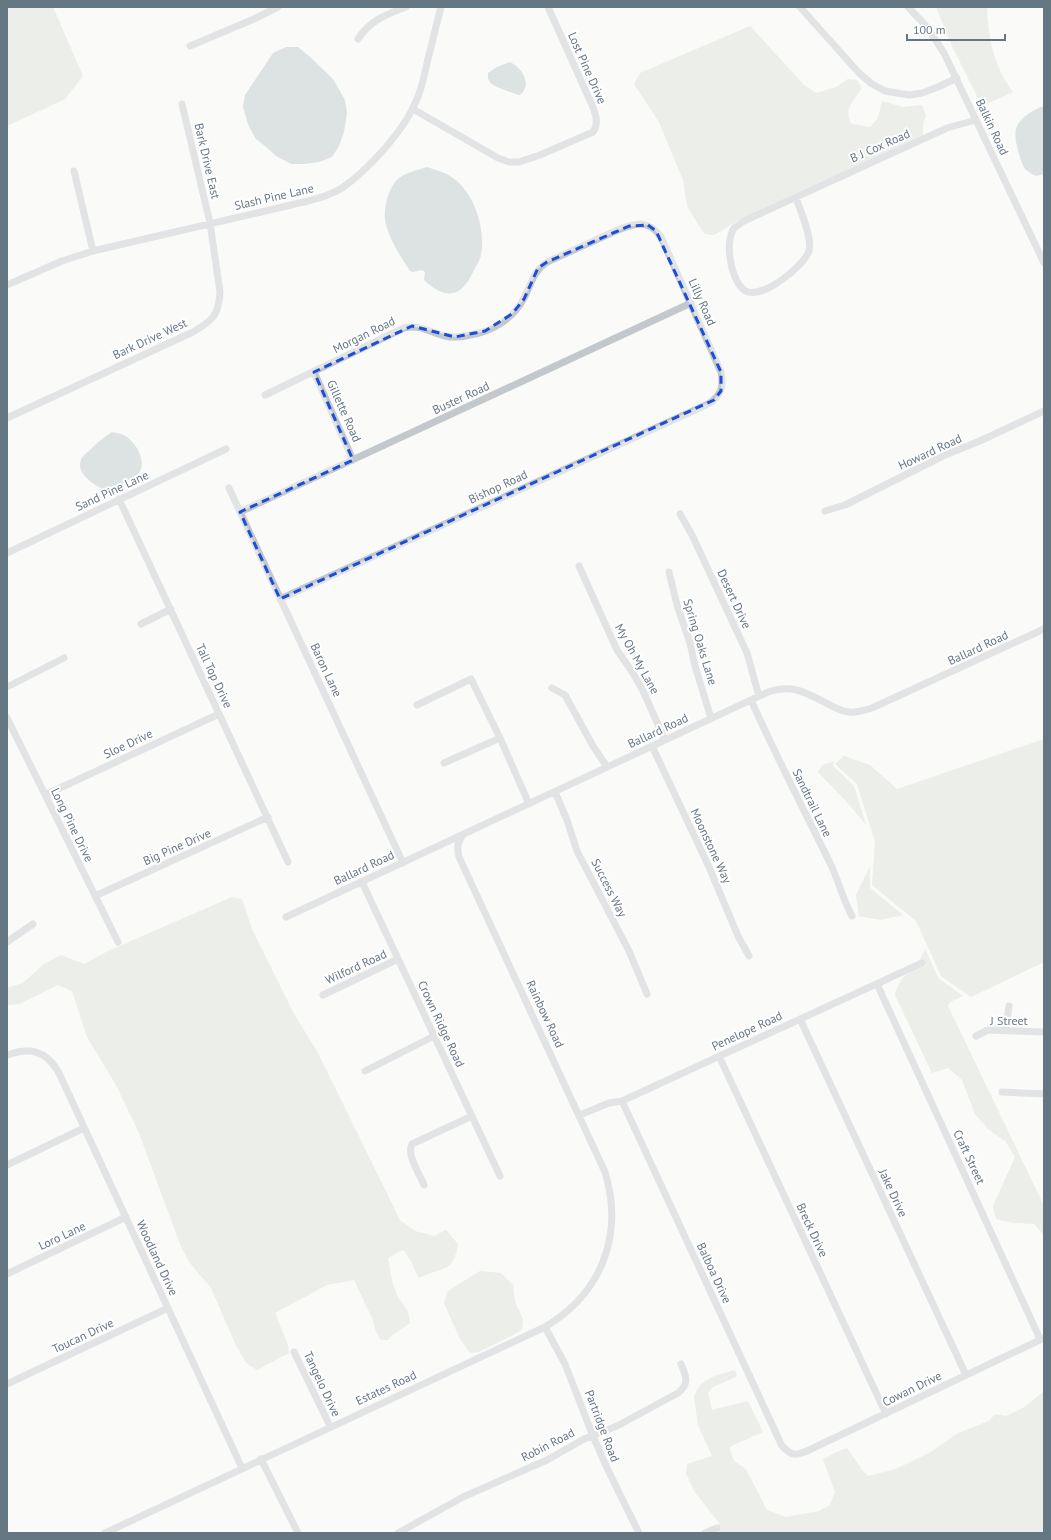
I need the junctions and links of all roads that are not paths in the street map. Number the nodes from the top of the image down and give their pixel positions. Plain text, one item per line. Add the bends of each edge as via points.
1 (278, 7) edge
2 (406, 7) edge
3 (441, 7) edge
4 (548, 7) edge
5 (800, 7) edge
6 (908, 7) edge
7 (358, 39) dead end
8 (190, 46) dead end
9 (956, 78) junction
10 (182, 104) dead end
11 (413, 109) junction
12 (976, 120) junction
13 (74, 171) dead end
14 (796, 198) junction
15 (210, 223) junction
16 (651, 226) joint
17 (1041, 248) edge
18 (93, 251) junction
19 (1044, 263) edge
20 (7, 285) edge
21 (691, 303) junction
22 (314, 372) junction
23 (721, 391) joint
24 (265, 395) dead end
25 (1044, 411) edge
26 (7, 418) edge
27 (226, 449) dead end
28 (353, 460) junction
29 (228, 488) dead end
30 (119, 500) junction
31 (240, 512) junction
32 (825, 512) dead end
33 (680, 514) dead end
34 (7, 553) edge
35 (579, 566) dead end
36 (669, 572) dead end
37 (280, 599) junction
38 (171, 609) junction
39 (142, 624) dead end
40 (1044, 629) edge
41 (64, 658) dead end
42 (7, 687) edge
43 (552, 688) dead end
44 (759, 696) junction
45 (752, 700) junction
46 (417, 705) dead end
47 (219, 714) junction
48 (7, 718) edge
49 (711, 718) junction
50 (500, 738) junction
51 (665, 740) junction
52 (652, 746) junction
53 (444, 763) dead end
54 (607, 767) junction
55 (555, 792) junction
56 (45, 795) junction
57 (529, 804) junction
58 (268, 817) junction
59 (463, 835) junction
60 (288, 862) dead end
61 (403, 863) junction
62 (362, 882) junction
63 (95, 896) junction
64 (852, 916) dead end
65 (286, 917) dead end
66 (33, 924) dead end
67 (7, 942) edge
68 (118, 942) dead end
69 (749, 956) dead end
70 (398, 959) junction
71 (922, 963) dead end
72 (877, 984) junction
73 (647, 994) dead end
74 (323, 995) dead end
75 (1009, 1006) dead end
76 (800, 1019) junction
77 (1006, 1030) junction
78 (1044, 1032) edge
79 (434, 1036) junction
80 (976, 1036) dead end
81 (7, 1055) edge
82 (719, 1056) junction
83 (365, 1071) dead end
84 (1002, 1092) dead end
85 (1044, 1094) edge
86 (622, 1101) junction
87 (580, 1115) junction
88 (472, 1116) junction
89 (84, 1128) junction
90 (7, 1165) edge
91 (500, 1176) dead end
92 (424, 1185) dead end
93 (612, 1205) joint
94 (126, 1217) junction
95 (7, 1274) edge
96 (168, 1308) junction
97 (544, 1327) junction
98 (1042, 1338) edge
99 (294, 1352) dead end
100 (681, 1364) dead end
101 (966, 1375) junction
102 (7, 1384) edge
103 (886, 1414) junction
104 (330, 1426) junction
105 (593, 1436) junction
106 (788, 1452) joint
107 (261, 1459) junction
108 (242, 1468) junction
109 (716, 1528) dead end
110 (104, 1533) edge
111 (298, 1533) edge
112 (398, 1533) edge
113 (639, 1533) edge
114 (705, 1533) edge

1 - 8 street
2 - 7 street via 372,23
3 - 11 street, Slash Pine Lane via 422,86
4 - 11 street, Lost Pine Drive via 592,105 597,120 592,132 540,155 519,162 509,162
5 - 9 street via 859,73 884,91 909,95 922,93
6 - 9 street, Balkin Road via 928,27
9 - 12 street, Balkin Road
10 - 15 street, Bark Drive East
11 - 15 street, Slash Pine Lane via 382,150 341,188 308,201
12 - 14 street, B J Cox Road via 947,128
12 - 17 street, Balkin Road
13 - 18 street
14 - 14 street, B J Cox Road via 744,221 734,229 730,249 732,269 738,284 746,291 757,292 774,285 796,269 809,251 809,242
15 - 18 street, Slash Pine Lane
15 - 26 street, Bark Drive West via 220,292 218,308 212,319 193,332
16 - 21 street, Lilly Road via 661,237
16 - 22 street, Morgan Road via 629,226 547,262 538,268 524,299 512,314 491,329 455,337 412,326
17 - 19 street, Balkin Road
18 - 20 street, Slash Pine Lane via 62,261
21 - 23 street, Lilly Road via 721,372
21 - 28 street, Buster Road
22 - 24 street, Morgan Road
22 - 28 street, Gillette Road
23 - 37 street, Bishop Road via 708,404
25 - 32 street, Howard Road via 943,456 845,505
27 - 30 street, Sand Pine Lane
28 - 31 street, Buster Road
29 - 31 street, Baron Lane
30 - 34 street, Sand Pine Lane
30 - 38 street, Tall Top Drive
31 - 37 street, Baron Lane
33 - 44 street, Desert Drive via 692,534 747,653
35 - 51 street, My Oh My Lane via 617,650 643,691
36 - 49 street, Spring Oaks Lane
37 - 61 street, Baron Lane
38 - 39 street
38 - 47 street, Tall Top Drive
40 - 44 street, Ballard Road via 860,712 844,711 790,688 777,689
41 - 42 street
43 - 54 street via 565,695
44 - 45 street, Ballard Road
45 - 49 street, Ballard Road
45 - 64 street, Sandtrail Lane via 772,747 832,868
46 - 50 street via 471,679
47 - 56 street, Sloe Drive
47 - 58 street, Tall Top Drive
48 - 56 street, Long Pine Drive
49 - 51 street, Ballard Road
50 - 53 street
50 - 57 street
51 - 52 street, Ballard Road
52 - 54 street, Ballard Road
52 - 69 street, Moonstone Way
54 - 55 street, Ballard Road
55 - 57 street, Ballard Road
55 - 73 street, Success Way via 577,851 629,951
56 - 63 street, Long Pine Drive
57 - 59 street, Ballard Road
58 - 60 street, Tall Top Drive
58 - 63 street, Big Pine Drive
59 - 61 street, Ballard Road
59 - 87 street, Rainbow Road via 457,848 460,857
61 - 62 street, Ballard Road
62 - 65 street, Ballard Road
62 - 70 street, Crown Ridge Road
63 - 68 street, Long Pine Drive
66 - 67 street
70 - 74 street, Wilford Road
70 - 79 street, Crown Ridge Road
71 - 72 street, Penelope Road
72 - 76 street, Penelope Road
72 - 98 street, Craft Street
75 - 77 street
76 - 82 street, Penelope Road
76 - 101 street, Jake Drive
77 - 78 street, J Street
77 - 80 street, J Street via 988,1030
79 - 83 street
79 - 88 street, Crown Ridge Road
81 - 89 street, Woodland Drive via 27,1050 49,1059 58,1071
82 - 86 street, Penelope Road
82 - 103 street, Breck Drive
84 - 85 street
86 - 87 street, Penelope Road via 609,1103
86 - 106 street, Balboa Drive via 782,1446
87 - 93 street, Rainbow Road via 605,1172
88 - 91 street, Crown Ridge Road
88 - 92 street via 417,1141 410,1147 411,1156
89 - 90 street
89 - 94 street, Woodland Drive
93 - 97 street, Estates Road via 612,1225 608,1244 594,1280 572,1307
94 - 95 street, Loro Lane
94 - 96 street, Woodland Drive
96 - 102 street, Toucan Drive
96 - 108 street, Woodland Drive
97 - 104 street, Estates Road
97 - 105 street, Partridge Road via 565,1364
98 - 101 street, Cowan Drive
99 - 104 street, Tangelo Drive
100 - 105 street, Robin Road via 686,1375 683,1389 617,1426
101 - 103 street, Cowan Drive
103 - 106 street, Cowan Drive via 807,1452 794,1455
104 - 107 street, Estates Road
105 - 112 street, Robin Road via 547,1460 463,1497
105 - 113 street, Partridge Road
107 - 108 street, Estates Road
107 - 111 street
108 - 110 street, Estates Road
109 - 114 street

